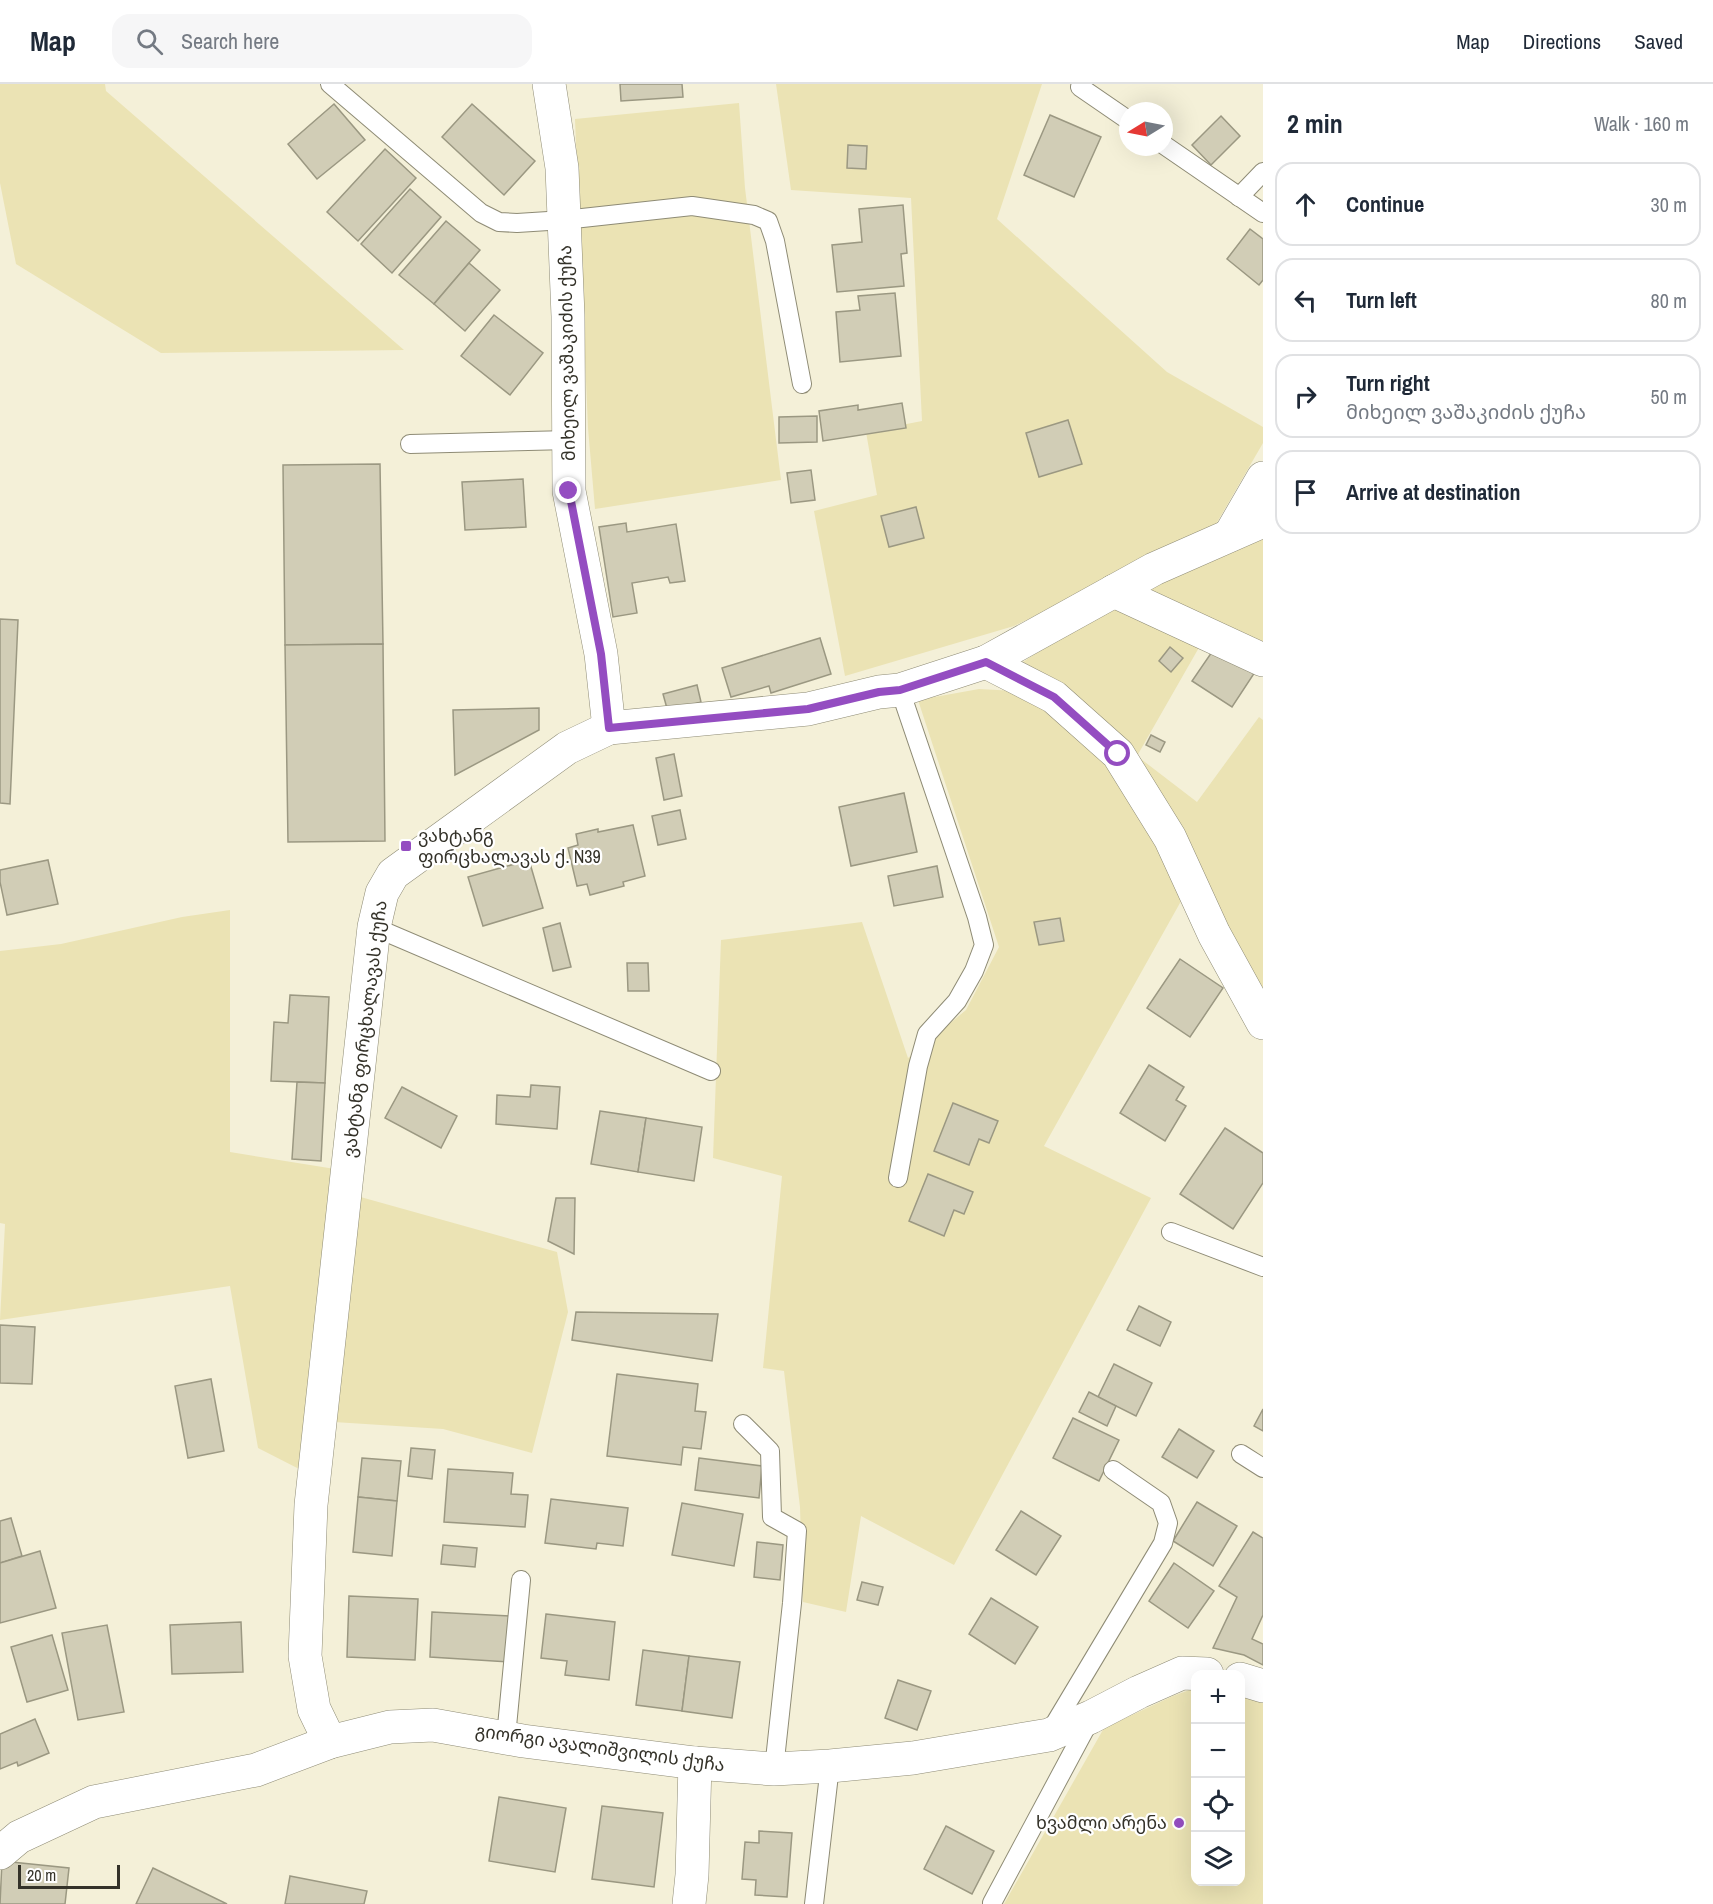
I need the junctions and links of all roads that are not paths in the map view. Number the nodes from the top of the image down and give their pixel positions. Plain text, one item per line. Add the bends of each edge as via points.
1 (330, 84) edge
2 (549, 84) edge
3 (1080, 87) dead end
4 (1119, 114) edge
5 (1173, 151) edge
6 (1263, 172) edge
7 (1239, 197) junction
8 (1263, 213) edge
9 (564, 220) junction
10 (802, 384) dead end
11 (569, 440) junction
12 (410, 444) dead end
13 (1263, 478) edge
14 (1263, 521) edge
15 (1230, 535) junction
16 (1114, 591) junction
17 (1263, 660) edge
18 (986, 662) junction
19 (900, 690) junction
20 (609, 728) junction
21 (374, 927) junction
22 (1263, 1023) edge
23 (711, 1071) dead end
24 (898, 1178) dead end
25 (1171, 1232) dead end
26 (1263, 1267) edge
27 (743, 1424) dead end
28 (1241, 1454) dead end
29 (1263, 1468) edge
30 (1113, 1470) dead end
31 (521, 1580) dead end
32 (1191, 1673) edge
33 (1245, 1681) edge
34 (1263, 1686) edge
35 (1091, 1717) junction
36 (1048, 1735) junction
37 (506, 1737) junction
38 (330, 1742) junction
39 (695, 1763) junction
40 (830, 1766) junction
41 (774, 1769) junction
42 (0, 1853) edge
43 (689, 1904) edge
44 (814, 1904) edge
45 (992, 1904) edge

1 - 9 lane via 481,213 499,222
2 - 9 street, მიხეილ ვაშაკიძის ქუჩა via 562,168
3 - 4 lane
5 - 7 lane
6 - 7 lane
7 - 8 lane
9 - 10 lane via 692,207 754,215 768,221
9 - 11 street, მიხეილ ვაშაკიძის ქუჩა
11 - 12 lane
11 - 20 street, მიხეილ ვაშაკიძის ქუჩა via 569,491 601,654
13 - 15 street
14 - 15 street, ვახტანგ ფირცხალავას ქუჩა
15 - 16 street, ვახტანგ ფირცხალავას ქუჩა
16 - 17 street
16 - 18 street, ვახტანგ ფირცხალავას ქუჩა
18 - 19 street, ვახტანგ ფირცხალავას ქუჩა
18 - 22 street via 1054,697 1118,754 1170,838 1214,934
19 - 20 street, ვახტანგ ფირცხალავას ქუჩა via 808,709
19 - 24 lane via 984,945 957,1001 927,1035
20 - 21 street, ვახტანგ ფირცხალავას ქუჩა via 567,748 393,874 382,893
21 - 23 lane
21 - 38 street, ვახტანგ ფირცხალავას ქუჩა via 311,1505 305,1656 314,1709
25 - 26 lane
27 - 41 lane via 770,1451 772,1517 797,1531
28 - 29 lane
30 - 36 lane via 1161,1503 1168,1523 1163,1543
31 - 37 lane
32 - 35 street, გიორგი ავალიშვილის ქუჩა via 1182,1673
33 - 34 street
35 - 36 street, გიორგი ავალიშვილის ქუჩა
35 - 45 lane
36 - 40 street, გიორგი ავალიშვილის ქუჩა via 913,1758
37 - 38 street, გიორგი ავალიშვილის ქუჩა via 434,1725 390,1727
37 - 39 street, გიორგი ავალიშვილის ქუჩა
38 - 42 street, გიორგი ავალიშვილის ქუჩა via 256,1770 94,1802 20,1837
39 - 41 street, გიორგი ავალიშვილის ქუჩა
39 - 43 street
40 - 41 street, გიორგი ავალიშვილის ქუჩა
40 - 44 lane

